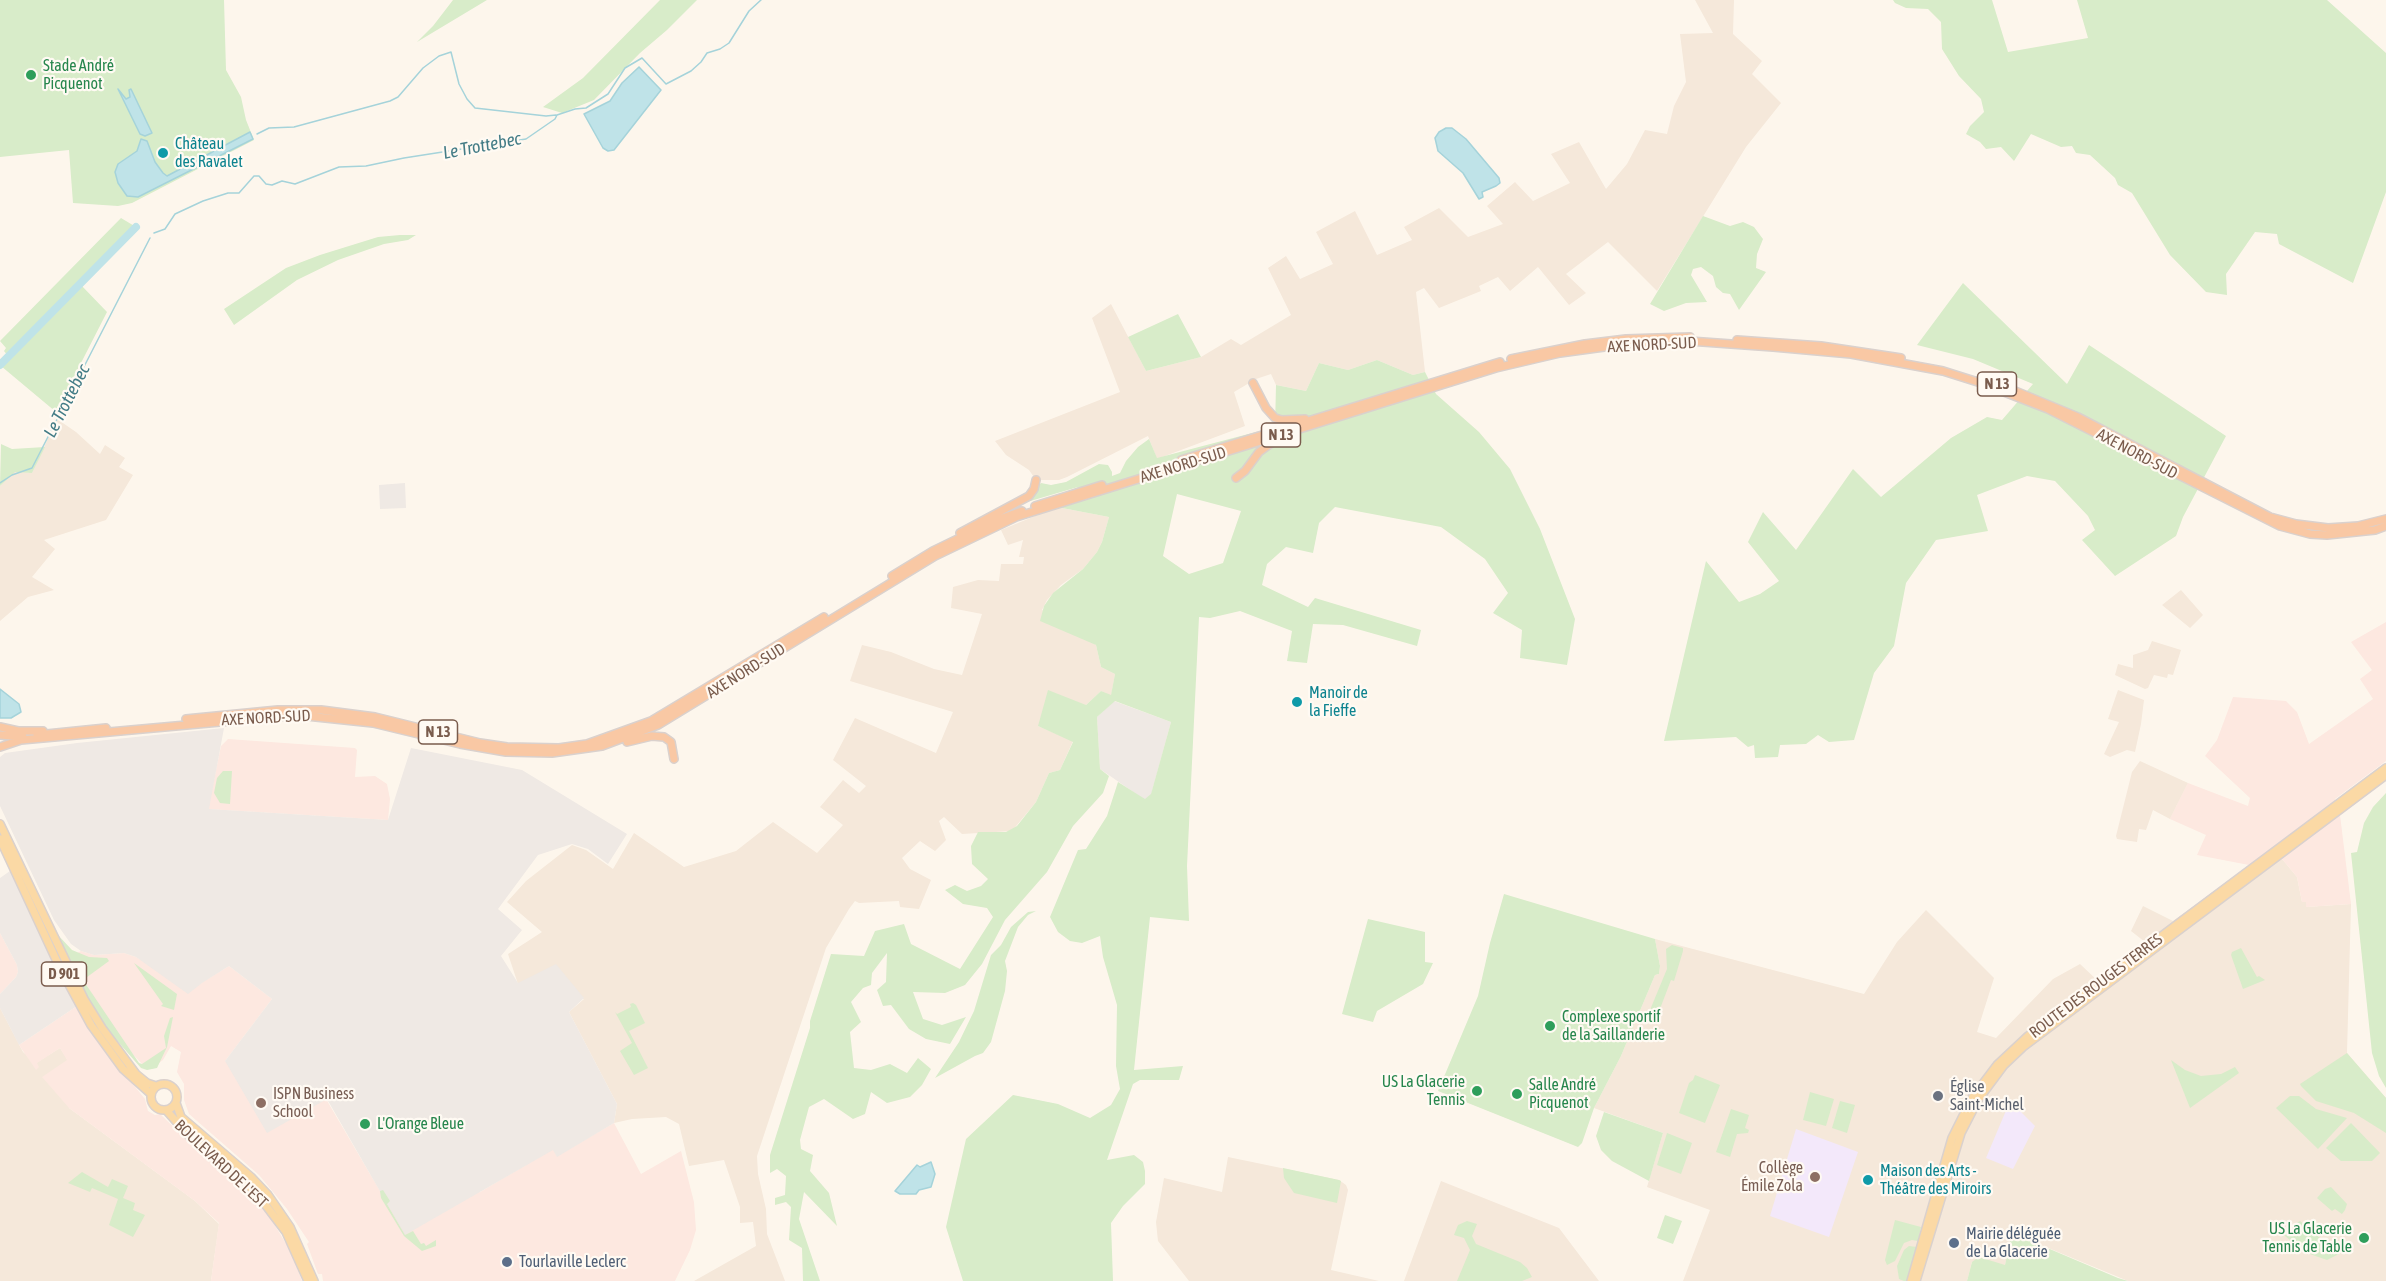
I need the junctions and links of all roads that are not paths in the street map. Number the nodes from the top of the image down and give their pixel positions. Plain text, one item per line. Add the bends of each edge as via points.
1 (1607, 344) junction
2 (1253, 383) dead end
3 (1314, 422) junction
4 (1236, 478) dead end
5 (1036, 480) dead end
6 (1105, 486) junction
7 (2386, 519) edge
8 (2386, 526) edge
9 (933, 551) junction
10 (0, 727) edge
11 (63, 731) junction
12 (0, 735) edge
13 (28, 741) junction
14 (612, 743) junction
15 (0, 747) edge
16 (0, 752) edge
17 (674, 759) dead end
18 (2386, 768) edge
19 (2386, 776) edge
20 (0, 824) edge
21 (0, 839) edge
22 (156, 1086) junction
23 (151, 1094) junction
24 (176, 1102) junction
25 (166, 1110) junction
26 (308, 1281) edge
27 (314, 1281) edge
28 (1911, 1281) edge
29 (1916, 1281) edge

1 - 3 highway, AXE NORD-SUD / N 13 via 1496,368
1 - 7 highway, AXE NORD-SUD / N 13 via 1688,337 1821,346 1910,359 2012,388 2284,522 2343,528
1 - 8 highway, AXE NORD-SUD / N 13 via 1715,343 1851,354 1943,371 2048,409 2274,524 2327,535
2 - 3 highway via 1275,418
3 - 4 highway via 1278,438
3 - 6 highway, AXE NORD-SUD / N 13
5 - 9 highway via 1029,496
6 - 9 highway, AXE NORD-SUD / N 13 via 1014,513
6 - 14 highway, AXE NORD-SUD / N 13 via 1016,518 935,556 673,716
9 - 11 highway, AXE NORD-SUD / N 13 via 651,722 587,744 507,747 375,717 300,709
10 - 11 highway, N 13
11 - 12 highway, AXE NORD-SUD / N 13 via 27,737
13 - 14 highway, AXE NORD-SUD / N 13 via 297,715 374,723 506,752 552,753
13 - 15 highway, AXE NORD-SUD / N 13 via 13,741
13 - 16 highway
14 - 17 highway via 662,736 671,742
18 - 28 main road, ROUTE DES ROUGES TERRES via 2028,1036 1997,1065 1972,1098 1952,1138
19 - 29 main road, ROUTE DES ROUGES TERRES via 2004,1065 1978,1100 1961,1133
20 - 22 main road, D 901 via 90,1009 136,1074
21 - 23 main road, D 901 via 87,1018 123,1069
22 - 23 main road
22 - 24 main road via 167,1084 174,1088
23 - 25 main road via 153,1105
24 - 25 main road
24 - 27 main road, BOULEVARD DE L'EST via 182,1118 268,1195 296,1237
25 - 26 main road, BOULEVARD DE L'EST via 268,1207 296,1251

